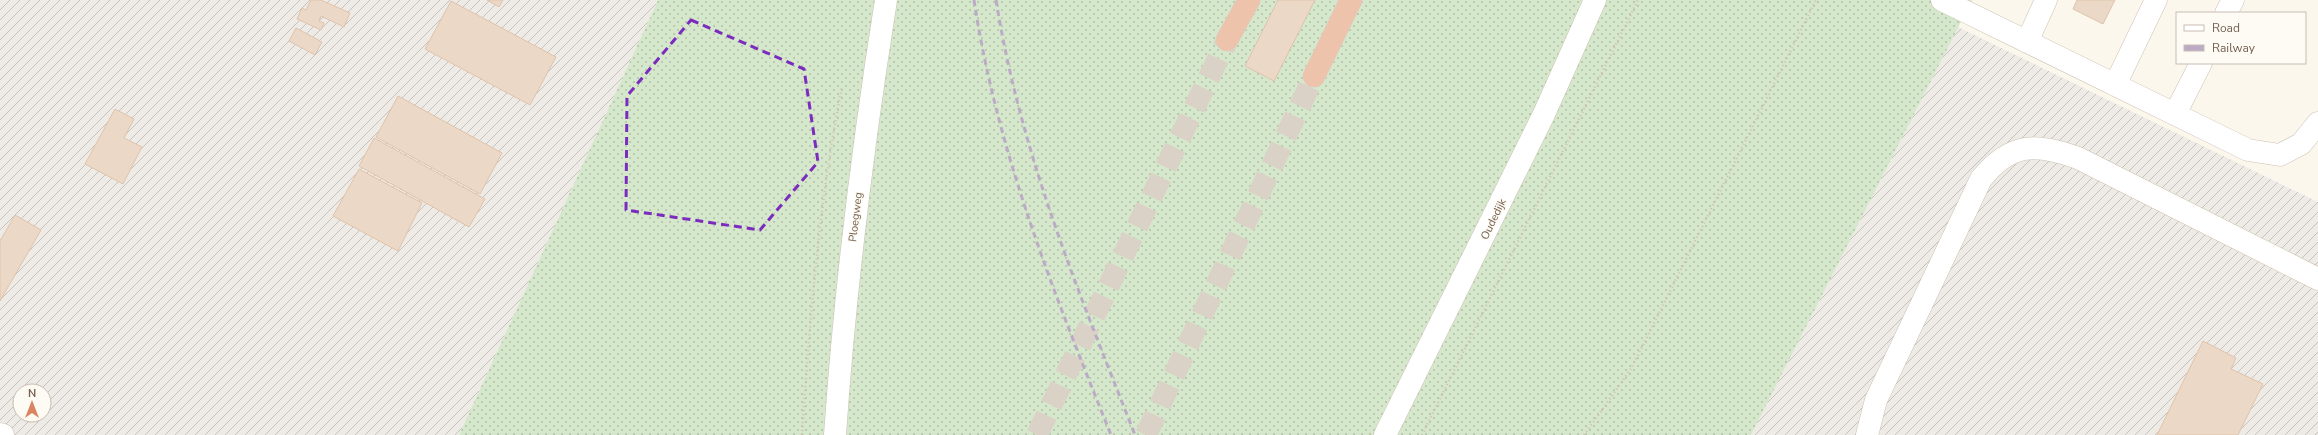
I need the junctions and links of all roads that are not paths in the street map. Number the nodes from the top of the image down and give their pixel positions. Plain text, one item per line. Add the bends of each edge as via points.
1 (886, 0) edge
2 (1249, 0) edge
3 (1351, 0) edge
4 (1594, 0) edge
5 (1942, 0) edge
6 (2046, 0) edge
7 (2156, 0) edge
8 (2233, 0) edge
9 (2227, 12) edge
10 (1227, 40) tunnel mouth
11 (2027, 42) junction
12 (2200, 64) edge
13 (1314, 76) tunnel mouth
14 (2115, 85) junction
15 (2175, 114) junction
16 (2318, 123) edge
17 (2318, 279) edge
18 (835, 435) edge
19 (1385, 435) edge
20 (1867, 435) edge

1 - 18 street, Ploegweg via 857,201 842,334
2 - 10 highway
3 - 13 highway
4 - 19 street, Oudedijk via 1544,114
5 - 11 street
6 - 11 street
7 - 14 street
8 - 9 street
11 - 14 street
12 - 15 street
14 - 15 street
15 - 16 street via 2248,150 2280,155 2301,144
17 - 20 street via 2078,158 2055,150 2030,148 2012,151 1994,163 1981,179 1876,400

